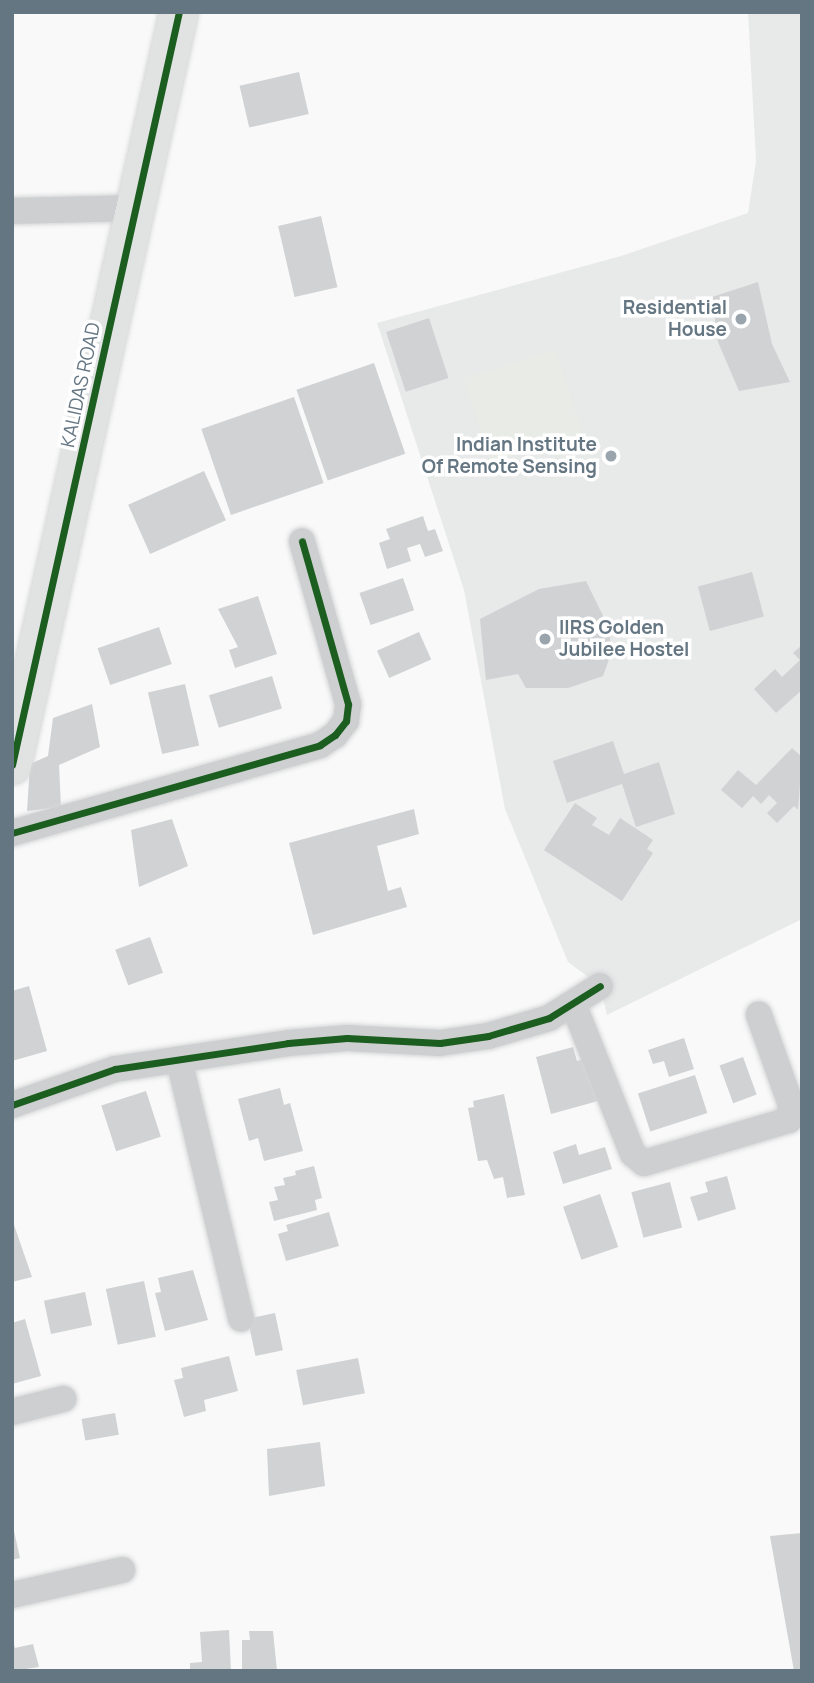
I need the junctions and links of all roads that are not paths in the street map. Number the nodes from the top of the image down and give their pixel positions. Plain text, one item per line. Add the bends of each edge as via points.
1 (179, 12) edge
2 (135, 208) junction
3 (12, 211) edge
4 (302, 541) dead end
5 (12, 765) edge
6 (12, 833) edge
7 (600, 986) dead end
8 (574, 1006) junction
9 (759, 1015) dead end
10 (179, 1060) junction
11 (12, 1105) edge
12 (241, 1319) dead end
13 (63, 1399) dead end
14 (12, 1412) edge
15 (122, 1570) dead end
16 (12, 1595) edge

1 - 2 street, KALIDAS ROAD
2 - 3 street
2 - 5 street, KALIDAS ROAD
4 - 6 street via 348,704 346,721 335,735 320,745
7 - 8 street
8 - 9 street via 633,1154 644,1163 789,1120 791,1105
8 - 10 street via 518,1029 464,1040 347,1038
10 - 11 street via 78,1078
10 - 12 street
13 - 14 street
15 - 16 street

